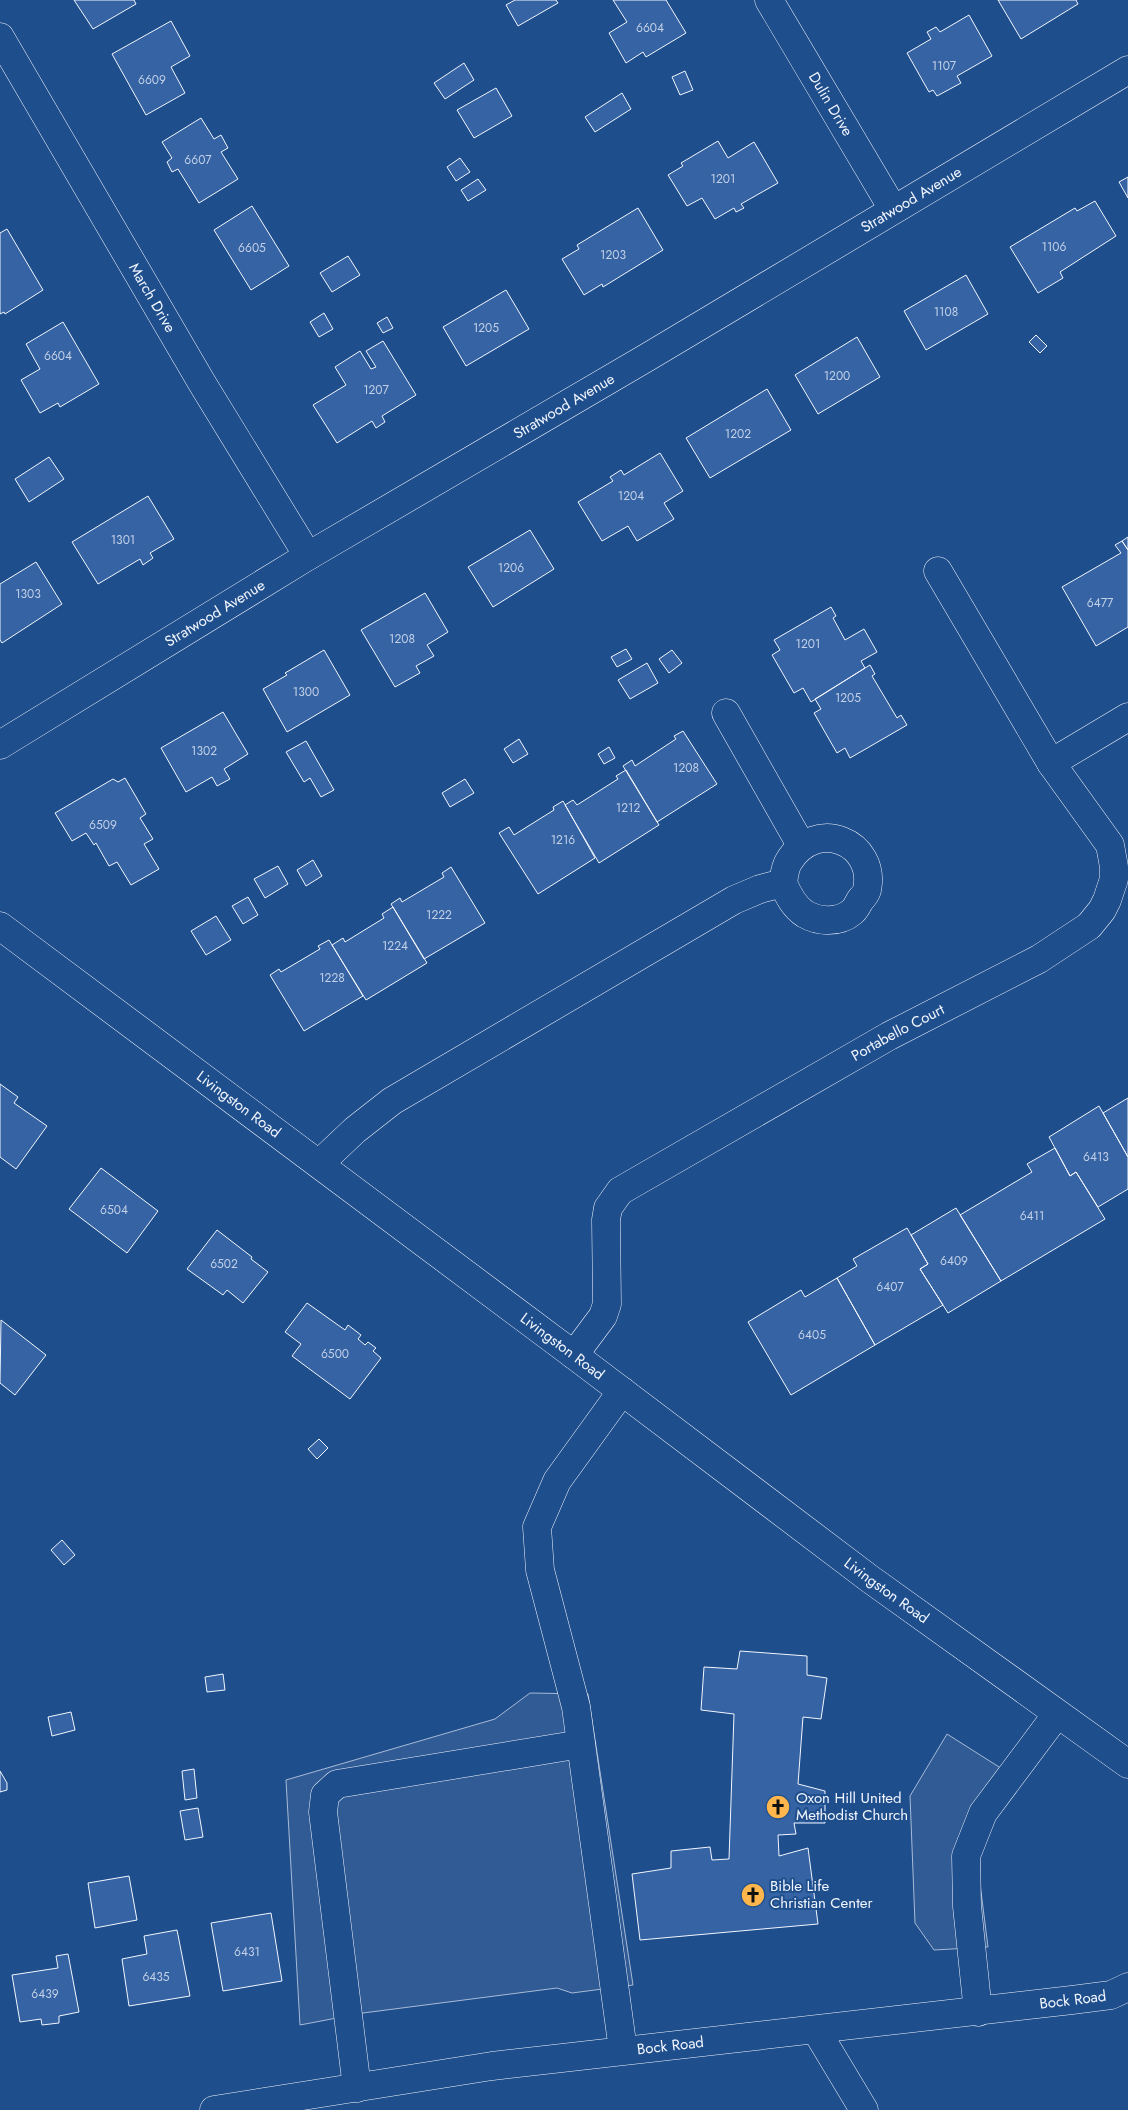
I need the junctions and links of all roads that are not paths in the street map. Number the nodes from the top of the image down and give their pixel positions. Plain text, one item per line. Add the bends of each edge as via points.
1 (769, 0) edge
2 (0, 37) edge
3 (1128, 70) edge
4 (893, 209) junction
5 (308, 556) junction
6 (938, 571) dead end
7 (726, 713) dead end
8 (1128, 717) edge
9 (0, 745) edge
10 (1051, 763) junction
11 (801, 846) junction
12 (783, 883) junction
13 (0, 926) edge
14 (319, 1164) junction
15 (574, 1355) junction
16 (622, 1391) junction
17 (1057, 1714) junction
18 (581, 1744) junction
19 (1128, 1764) edge
20 (1128, 1987) edge
21 (978, 2012) junction
22 (816, 2030) junction
23 (623, 2050) junction
24 (357, 2088) junction
25 (214, 2110) edge
26 (864, 2110) edge

1 - 4 street, Dulin Drive
2 - 5 street, March Drive via 202,383
3 - 4 street, Stratwood Avenue
4 - 5 street, Stratwood Avenue
5 - 9 street, Stratwood Avenue
6 - 10 street, Portabello Court
7 - 11 street
8 - 10 street
10 - 15 street, Portabello Court via 1105,836 1113,856 1111,892 1096,918 1040,959 890,1036 620,1191 608,1208 606,1220 607,1304 603,1316
11 - 12 street via 788,862
11 - 12 street via 817,838 834,837 850,844 866,864 867,890 853,912 837,919 820,920 804,913 791,900
12 - 14 street via 734,900 392,1101
13 - 14 street, Livingston Road
14 - 15 street, Livingston Road
15 - 16 street, Livingston Road
16 - 17 street, Livingston Road via 870,1579
16 - 18 street via 556,1481 538,1526 540,1570 576,1707
17 - 19 street, Livingston Road
17 - 21 street via 983,1813 966,1856 967,1906
18 - 23 street
18 - 24 street via 337,1784 325,1795 323,1812
20 - 21 street, Bock Road via 1111,1995
21 - 22 street, Bock Road
22 - 23 street, Bock Road
22 - 26 street
23 - 24 street, Bock Road via 492,2066
24 - 25 street, Bock Road

